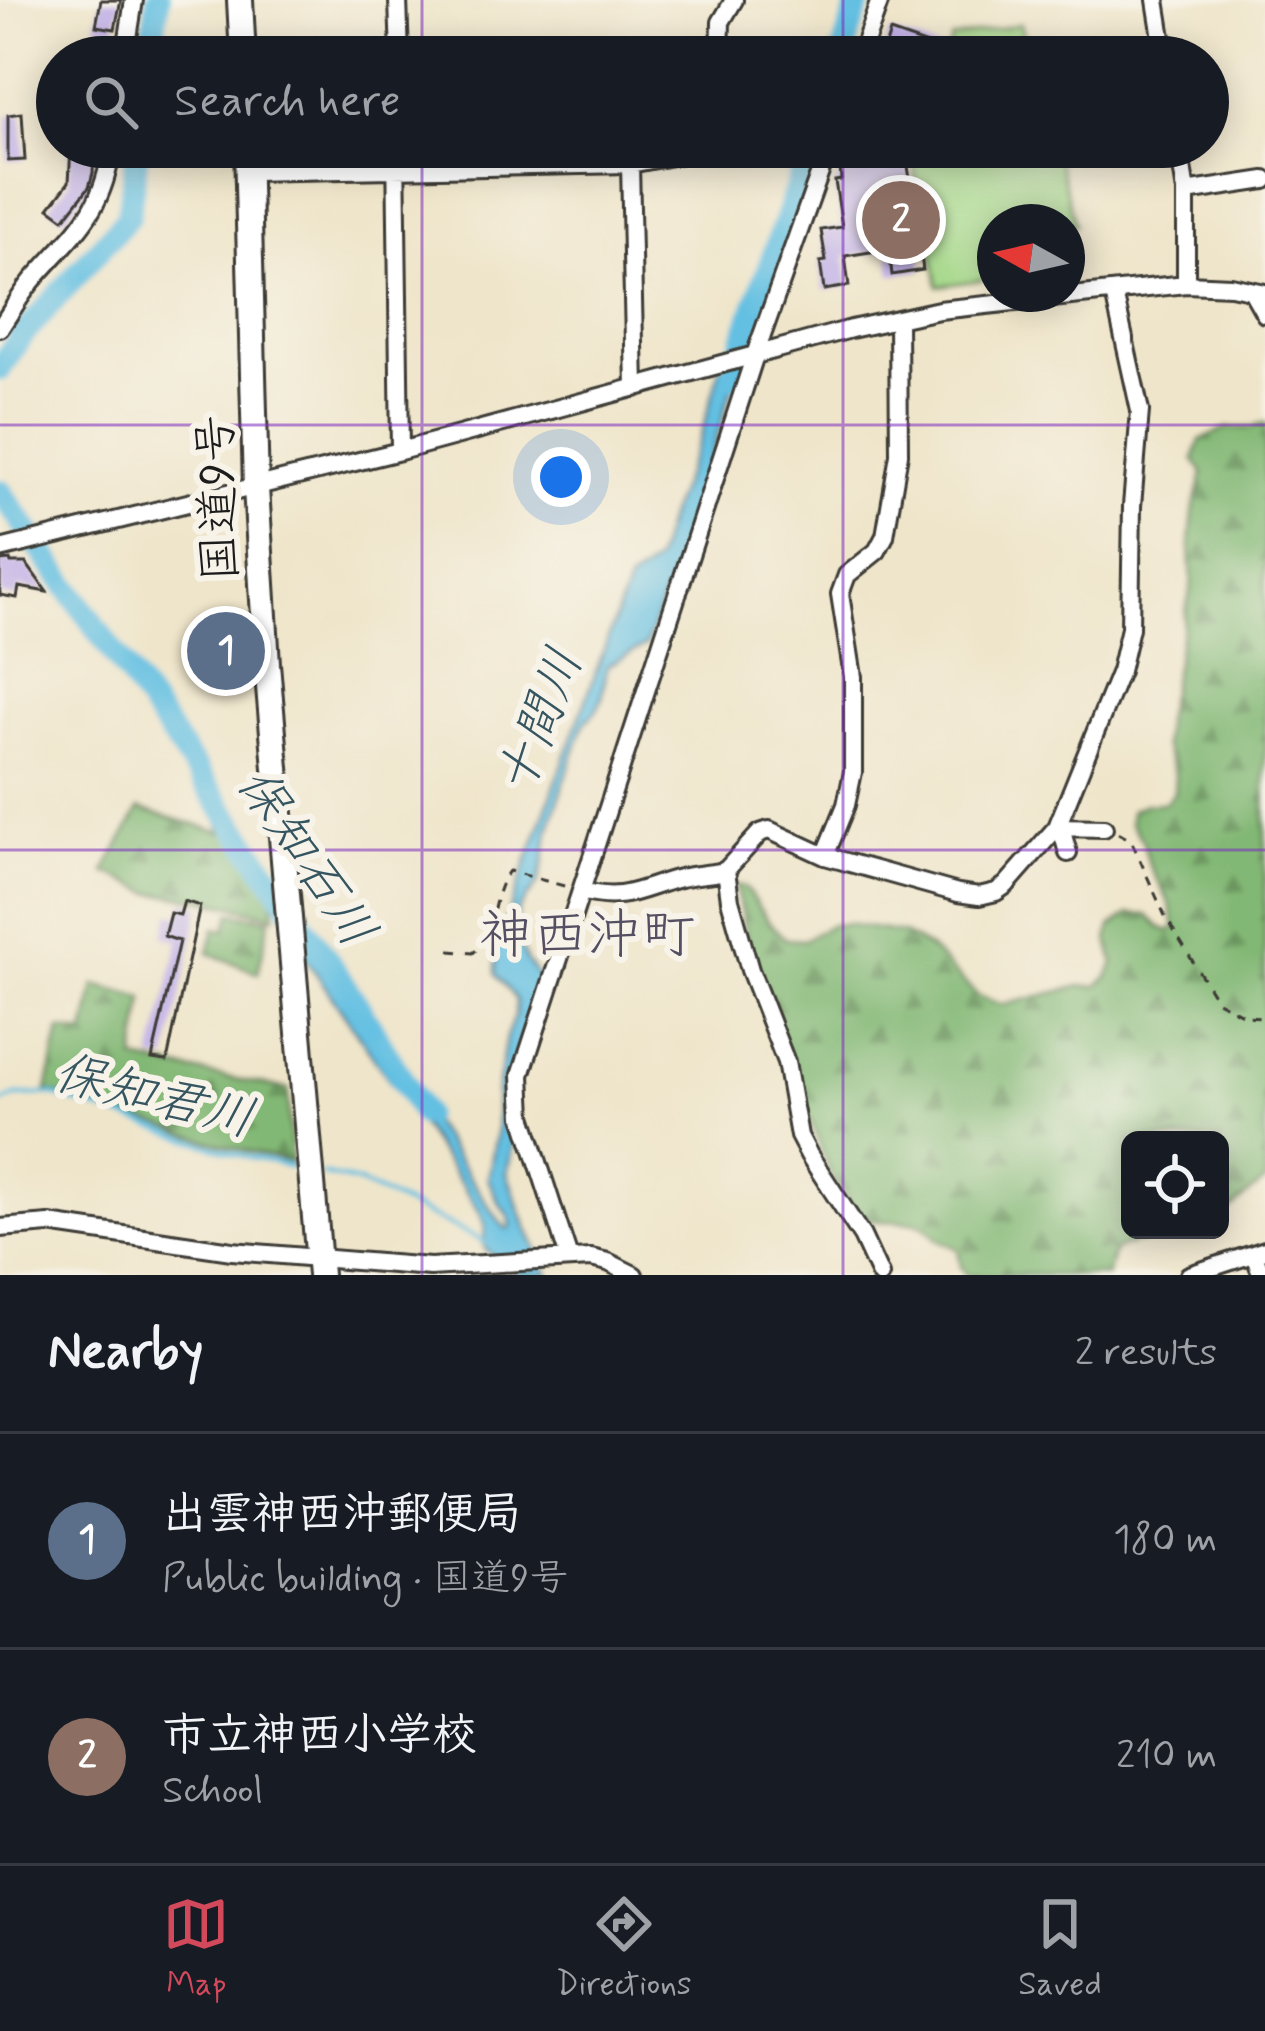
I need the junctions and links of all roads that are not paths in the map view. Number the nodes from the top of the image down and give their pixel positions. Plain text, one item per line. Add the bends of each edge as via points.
1 (134, 0) edge
2 (240, 0) edge
3 (398, 0) edge
4 (734, 0) edge
5 (880, 0) edge
6 (1156, 0) edge
7 (128, 36) edge
8 (242, 36) edge
9 (399, 36) edge
10 (721, 36) edge
11 (867, 36) edge
12 (1162, 36) edge
13 (109, 168) edge
14 (248, 168) edge
15 (395, 168) edge
16 (630, 168) edge
17 (821, 168) edge
18 (1182, 168) edge
19 (1265, 180) edge
20 (1186, 192) junction
21 (1186, 284) junction
22 (1259, 292) edge
23 (1114, 293) junction
24 (1265, 314) edge
25 (898, 319) junction
26 (0, 328) edge
27 (752, 357) junction
28 (635, 388) junction
29 (400, 451) junction
30 (256, 488) junction
31 (0, 549) edge
32 (1059, 827) junction
33 (1104, 828) road end
34 (1068, 854) dead end
35 (825, 856) junction
36 (726, 870) junction
37 (579, 890) junction
38 (0, 1228) edge
39 (1260, 1252) edge
40 (566, 1258) junction
41 (319, 1265) edge
42 (634, 1275) edge
43 (880, 1275) edge
44 (1189, 1275) edge
45 (1262, 1275) edge

1 - 7 street
2 - 8 highway
3 - 9 street
4 - 10 street
5 - 11 street
6 - 12 street
13 - 26 street via 98,204
14 - 30 highway, 国道9号
15 - 29 street
16 - 28 street
17 - 27 street
18 - 20 street
19 - 20 street
20 - 21 street
21 - 22 street
21 - 23 street
22 - 24 street
23 - 25 street
23 - 32 street via 1140,411 1130,628
25 - 27 street
25 - 35 street via 898,454 885,536 840,593 853,677 854,772
27 - 28 street
27 - 37 street
28 - 29 street
29 - 30 street
30 - 31 street
30 - 41 highway, 国道9号
32 - 33 street
32 - 34 street
32 - 35 street via 987,896
35 - 36 street via 766,830
36 - 37 street via 623,896
36 - 43 street via 750,970 786,1062 799,1136
37 - 40 street via 521,1076 523,1116
38 - 41 street via 49,1224
39 - 44 street
39 - 45 street
40 - 41 street
40 - 42 street via 598,1258

